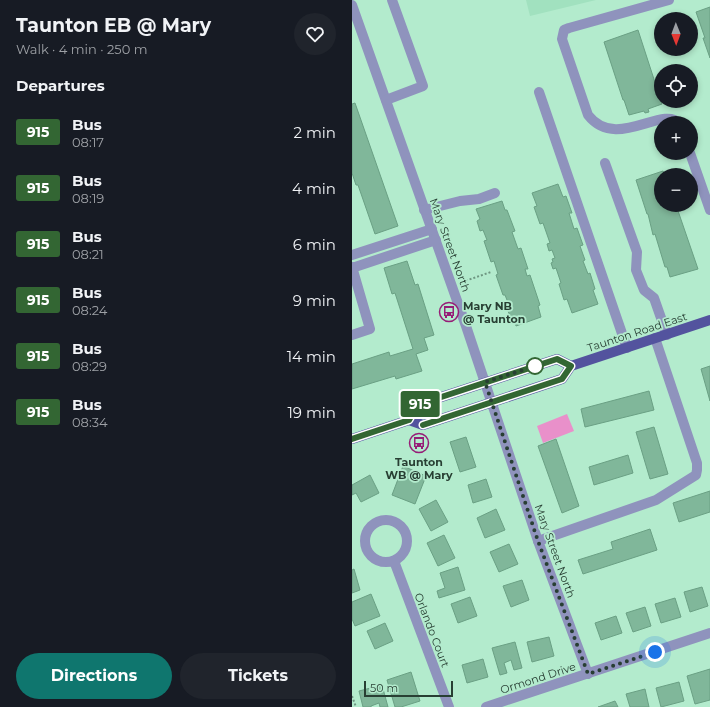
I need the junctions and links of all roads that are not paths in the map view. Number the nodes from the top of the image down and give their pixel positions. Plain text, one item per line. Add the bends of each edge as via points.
1 (392, 0) edge
2 (669, 0) edge
3 (352, 4) edge
4 (539, 92) dead end
5 (386, 100) junction
6 (654, 121) edge
7 (692, 160) edge
8 (605, 163) dead end
9 (495, 193) dead end
10 (424, 210) junction
11 (710, 210) edge
12 (432, 230) junction
13 (436, 240) junction
14 (352, 255) edge
15 (352, 268) edge
16 (356, 295) edge
17 (710, 320) edge
18 (352, 335) edge
19 (667, 335) junction
20 (655, 338) junction
21 (627, 348) junction
22 (571, 366) junction
23 (485, 382) junction
24 (491, 402) junction
25 (409, 420) junction
26 (352, 439) edge
27 (538, 541) junction
28 (394, 561) junction
29 (710, 633) edge
30 (588, 674) junction
31 (449, 707) edge
32 (486, 707) edge

1 - 5 street via 423,86
2 - 6 street via 569,28 564,30 562,39 588,115 594,122 620,130
3 - 5 street, Mary Street North
4 - 21 street
5 - 10 street, Mary Street North
7 - 11 street
8 - 19 street via 637,252 636,270 644,290 654,298
9 - 10 street via 479,199
10 - 12 street, Mary Street North
12 - 13 street, Mary Street North
12 - 14 street
13 - 15 street
13 - 23 street, Mary Street North
15 - 16 street
16 - 18 street via 370,329
17 - 19 main road, Taunton Road East
19 - 20 main road, Taunton Road East
20 - 21 main road, Taunton Road East
20 - 27 street via 697,463 696,475 656,500
21 - 22 main road, Taunton Road East
22 - 23 main road via 557,359
22 - 24 main road, Taunton Road East via 562,379
23 - 24 street, Mary Street North
23 - 25 main road via 417,405
24 - 25 main road, Taunton Road East via 423,425
24 - 27 street, Mary Street North
25 - 26 main road, Taunton Road East
27 - 30 street, Mary Street North
28 - 28 street via 406,551 407,534 398,522 380,520 370,526 365,536 367,550 377,560
28 - 31 street, Orlando Court
29 - 30 street, Ormond Drive
30 - 32 street, Ormond Drive

